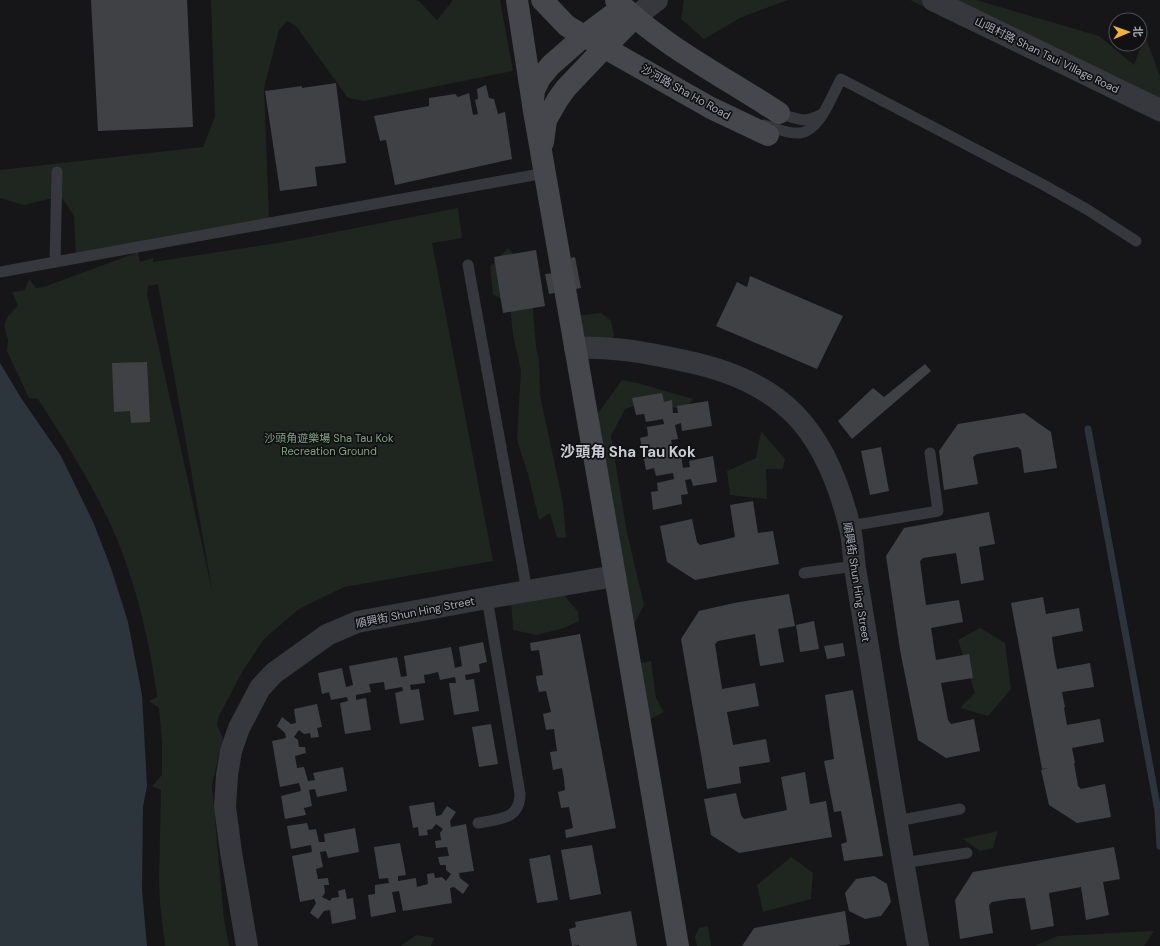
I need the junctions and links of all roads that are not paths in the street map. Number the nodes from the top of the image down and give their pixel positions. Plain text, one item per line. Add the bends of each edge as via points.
1 (517, 0) edge
2 (542, 0) edge
3 (657, 0) edge
4 (933, 0) edge
5 (627, 6) edge
6 (584, 36) junction
7 (605, 47) junction
8 (711, 108) junction
9 (1160, 110) edge
10 (534, 111) junction
11 (779, 113) joint
12 (822, 114) junction
13 (768, 135) dead end
14 (543, 164) junction
15 (57, 172) dead end
16 (1136, 241) dead end
17 (55, 262) junction
18 (468, 265) dead end
19 (0, 272) edge
20 (575, 348) junction
21 (930, 454) dead end
22 (850, 526) junction
23 (855, 566) junction
24 (804, 573) dead end
25 (615, 576) junction
26 (527, 591) junction
27 (487, 598) junction
28 (960, 809) dead end
29 (897, 821) junction
30 (478, 823) dead end
31 (967, 853) dead end
32 (903, 863) junction
33 (247, 946) edge
34 (678, 946) edge
35 (918, 946) edge

1 - 10 street
2 - 6 street, 沙河路 Sha Ho Road via 567,26
3 - 5 street
4 - 9 street, 山咀村路 Shan Tsui Village Road
5 - 6 street
5 - 7 street
5 - 11 street via 681,51
6 - 7 street, 沙河路 Sha Ho Road
6 - 10 street via 540,78 534,90
7 - 8 street, 沙河路 Sha Ho Road
7 - 14 street via 566,88 546,120
8 - 12 lane via 792,133 809,130
8 - 13 street, 沙河路 Sha Ho Road
10 - 14 street
11 - 12 lane via 802,120 813,119
12 - 16 lane via 841,79 1042,184
14 - 17 lane
14 - 20 street
15 - 17 lane
17 - 19 lane
18 - 26 lane
20 - 22 street, 順興街 Shun Hing Street via 612,348 693,362 738,376 774,396 802,421 821,448 835,479
20 - 25 street
21 - 22 lane via 938,511
22 - 23 street, 順興街 Shun Hing Street
23 - 24 lane
23 - 29 street, 順興街 Shun Hing Street
25 - 26 street, 順興街 Shun Hing Street
25 - 34 street
26 - 27 street, 順興街 Shun Hing Street
27 - 30 lane via 520,802 511,815
27 - 33 street, 順興街 Shun Hing Street via 357,622 327,635 274,673 260,688 239,728 231,751 227,775 226,801 230,852
28 - 29 lane
29 - 32 street, 順興街 Shun Hing Street
31 - 32 lane
32 - 35 street, 順興街 Shun Hing Street

